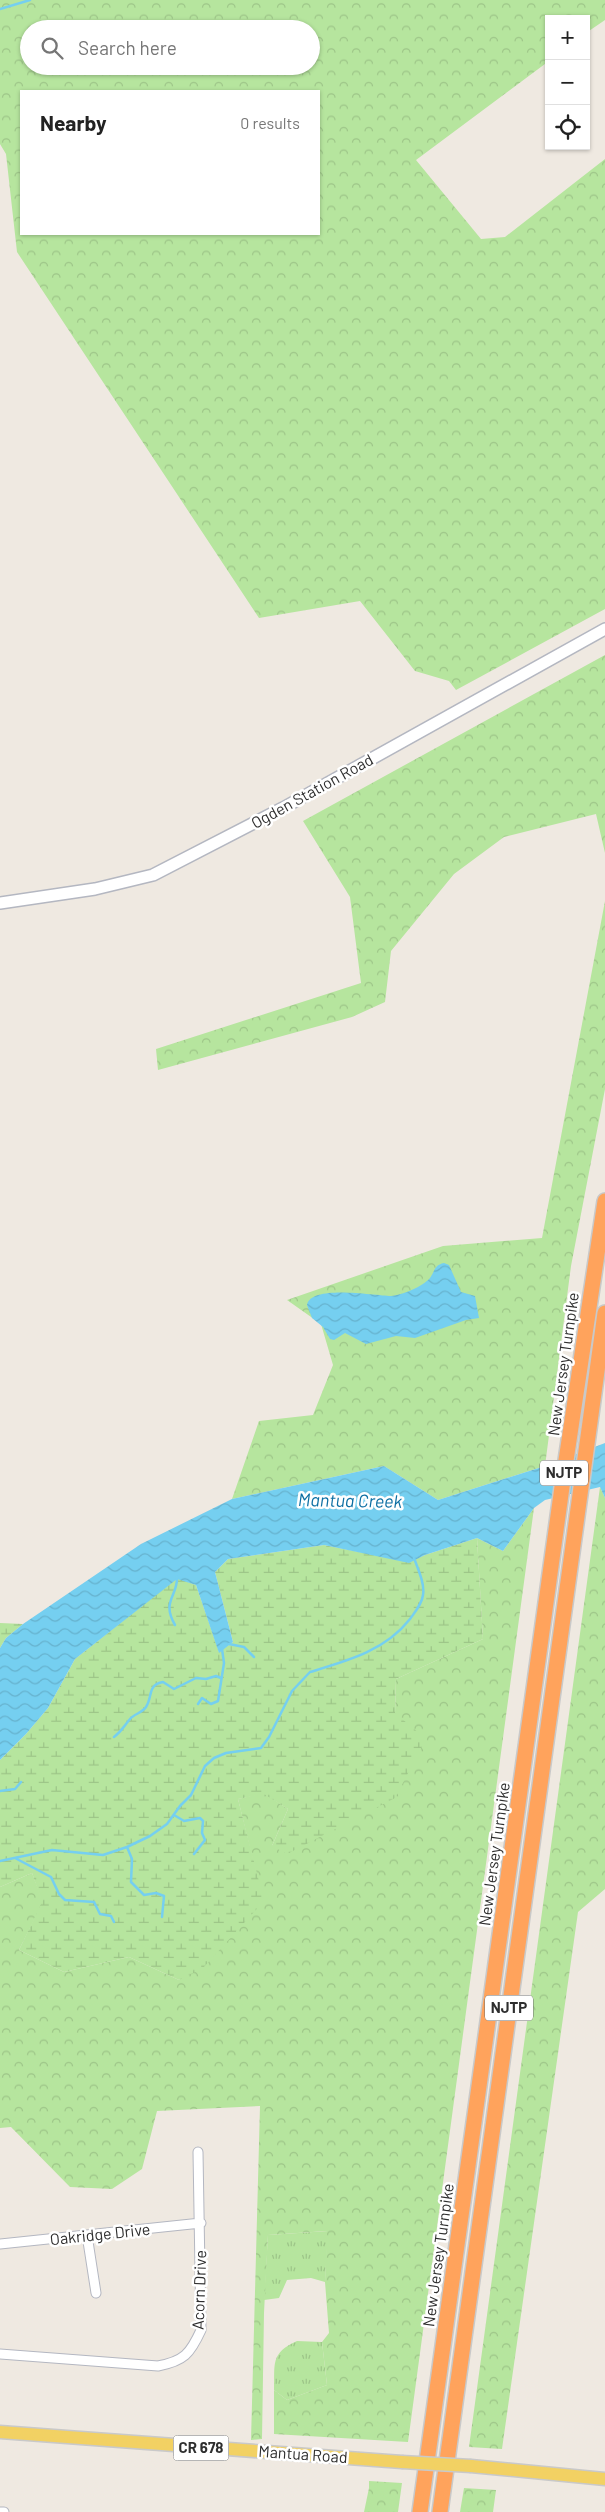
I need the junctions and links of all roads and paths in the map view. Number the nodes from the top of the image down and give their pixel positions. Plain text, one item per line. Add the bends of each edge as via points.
1 (605, 628) edge
2 (0, 903) edge
3 (605, 1201) edge
4 (605, 1313) edge
5 (198, 2152) dead end
6 (201, 2223) junction
7 (88, 2235) junction
8 (0, 2244) edge
9 (96, 2293) dead end
10 (0, 2354) edge
11 (0, 2432) edge
12 (605, 2479) edge
13 (0, 2512) edge
14 (4, 2512) edge
15 (420, 2512) edge
16 (440, 2512) edge

1 - 2 street, Ogden Station Road via 290,804 153,875 95,889
3 - 15 highway, New Jersey Turnpike / NJTP
4 - 16 highway, New Jersey Turnpike / NJTP
5 - 6 street, Acorn Drive
6 - 7 street, Oakridge Drive
6 - 10 street, Acorn Drive via 201,2330 193,2348 185,2356 158,2366
7 - 8 street, Oakridge Drive
7 - 9 street
11 - 12 main road, Mantua Road / CR 678, bridge via 471,2466
13 - 14 street

